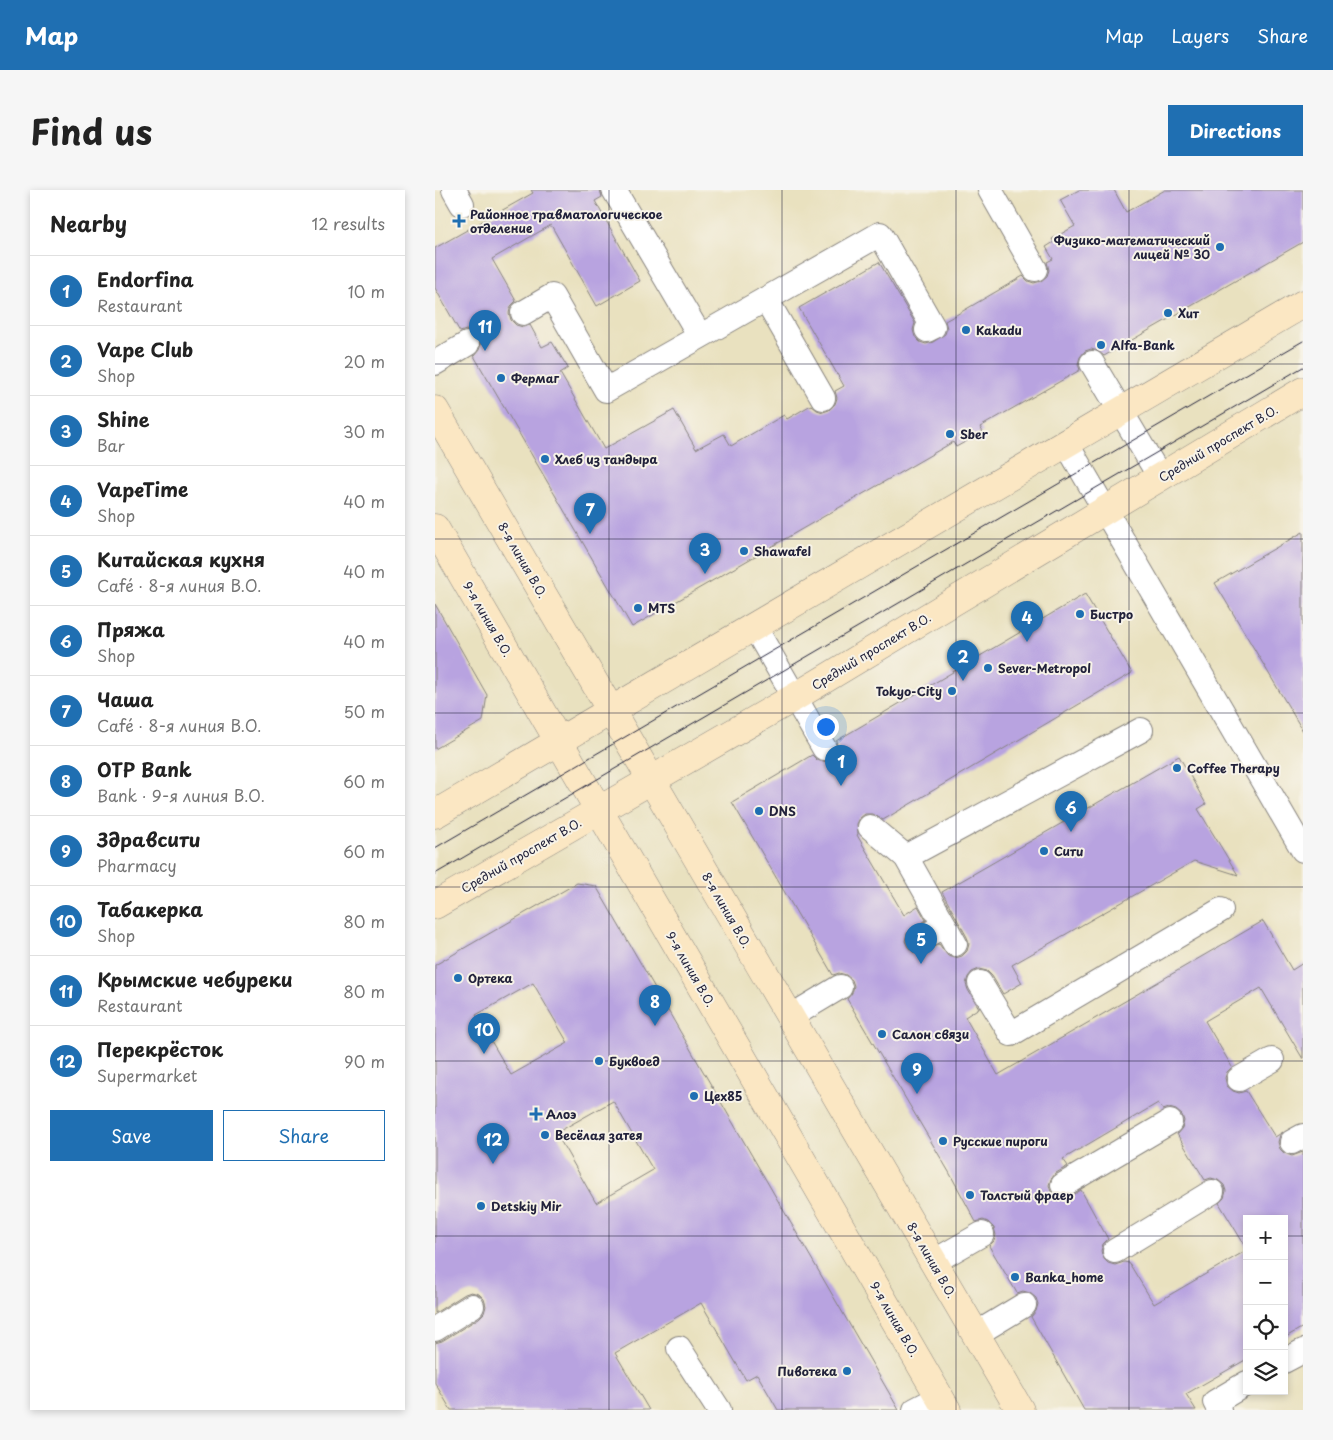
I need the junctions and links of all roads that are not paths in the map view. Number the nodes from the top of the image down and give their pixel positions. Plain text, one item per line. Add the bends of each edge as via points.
1 (613, 190) edge
2 (989, 190) edge
3 (1035, 269) dead end
4 (766, 299) junction
5 (1303, 304) edge
6 (523, 313) dead end
7 (927, 330) dead end
8 (700, 336) junction
9 (467, 344) dead end
10 (435, 363) edge
11 (1092, 363) dead end
12 (1303, 391) edge
13 (823, 398) dead end
14 (435, 410) edge
15 (1121, 411) junction
16 (1066, 443) junction
17 (1160, 477) junction
18 (1106, 510) junction
19 (435, 528) edge
20 (754, 626) junction
21 (795, 697) junction
22 (611, 710) junction
23 (1141, 730) dead end
24 (559, 741) junction
25 (824, 748) dead end
26 (652, 780) junction
27 (599, 810) junction
28 (435, 814) edge
29 (871, 827) dead end
30 (1303, 850) edge
31 (906, 857) junction
32 (435, 905) edge
33 (1221, 910) dead end
34 (919, 940) dead end
35 (980, 983) dead end
36 (840, 987) dead end
37 (790, 1017) junction
38 (1273, 1060) dead end
39 (1239, 1079) dead end
40 (1170, 1122) dead end
41 (1063, 1185) dead end
42 (1212, 1192) dead end
43 (982, 1234) dead end
44 (1115, 1251) dead end
45 (933, 1262) junction
46 (1024, 1305) dead end
47 (473, 1306) dead end
48 (435, 1329) edge
49 (976, 1334) junction
50 (679, 1348) dead end
51 (1303, 1350) edge
52 (1288, 1359) edge
53 (1243, 1385) edge
54 (944, 1403) edge
55 (719, 1410) edge
56 (915, 1410) edge
57 (1020, 1410) edge
58 (1219, 1410) edge

1 - 8 lane
2 - 3 lane
4 - 7 lane via 880,234 933,327
4 - 8 lane
4 - 13 lane
5 - 15 main road
6 - 8 lane via 552,296 606,390
9 - 10 lane
11 - 15 lane
12 - 17 main road, Средний проспект В.О.
14 - 22 main road, 8-я линия В.О.
15 - 16 main road
15 - 17 lane
16 - 18 lane
16 - 20 main road
17 - 18 main road, Средний проспект В.О.
18 - 21 main road, Средний проспект В.О.
18 - 30 lane
19 - 24 main road, 9-я линия В.О.
20 - 21 lane
20 - 22 main road
21 - 25 lane
21 - 26 main road, Средний проспект В.О.
22 - 24 main road
22 - 26 main road, 8-я линия В.О.
23 - 31 lane
24 - 27 main road, 9-я линия В.О.
24 - 28 main road
26 - 27 main road, Средний проспект В.О.
26 - 37 main road, 8-я линия В.О.
27 - 32 main road, Средний проспект В.О.
27 - 54 main road, 9-я линия В.О.
29 - 31 lane
31 - 34 lane via 950,935
33 - 35 lane via 1011,1034
36 - 37 lane
37 - 45 main road, 8-я линия В.О.
38 - 39 lane
40 - 41 lane
42 - 44 lane
43 - 45 lane
45 - 49 main road, 8-я линия В.О.
46 - 49 lane
47 - 48 lane
49 - 57 main road, 8-я линия В.О.
50 - 55 lane
51 - 52 lane
53 - 58 lane via 1215,1402
54 - 56 lane

